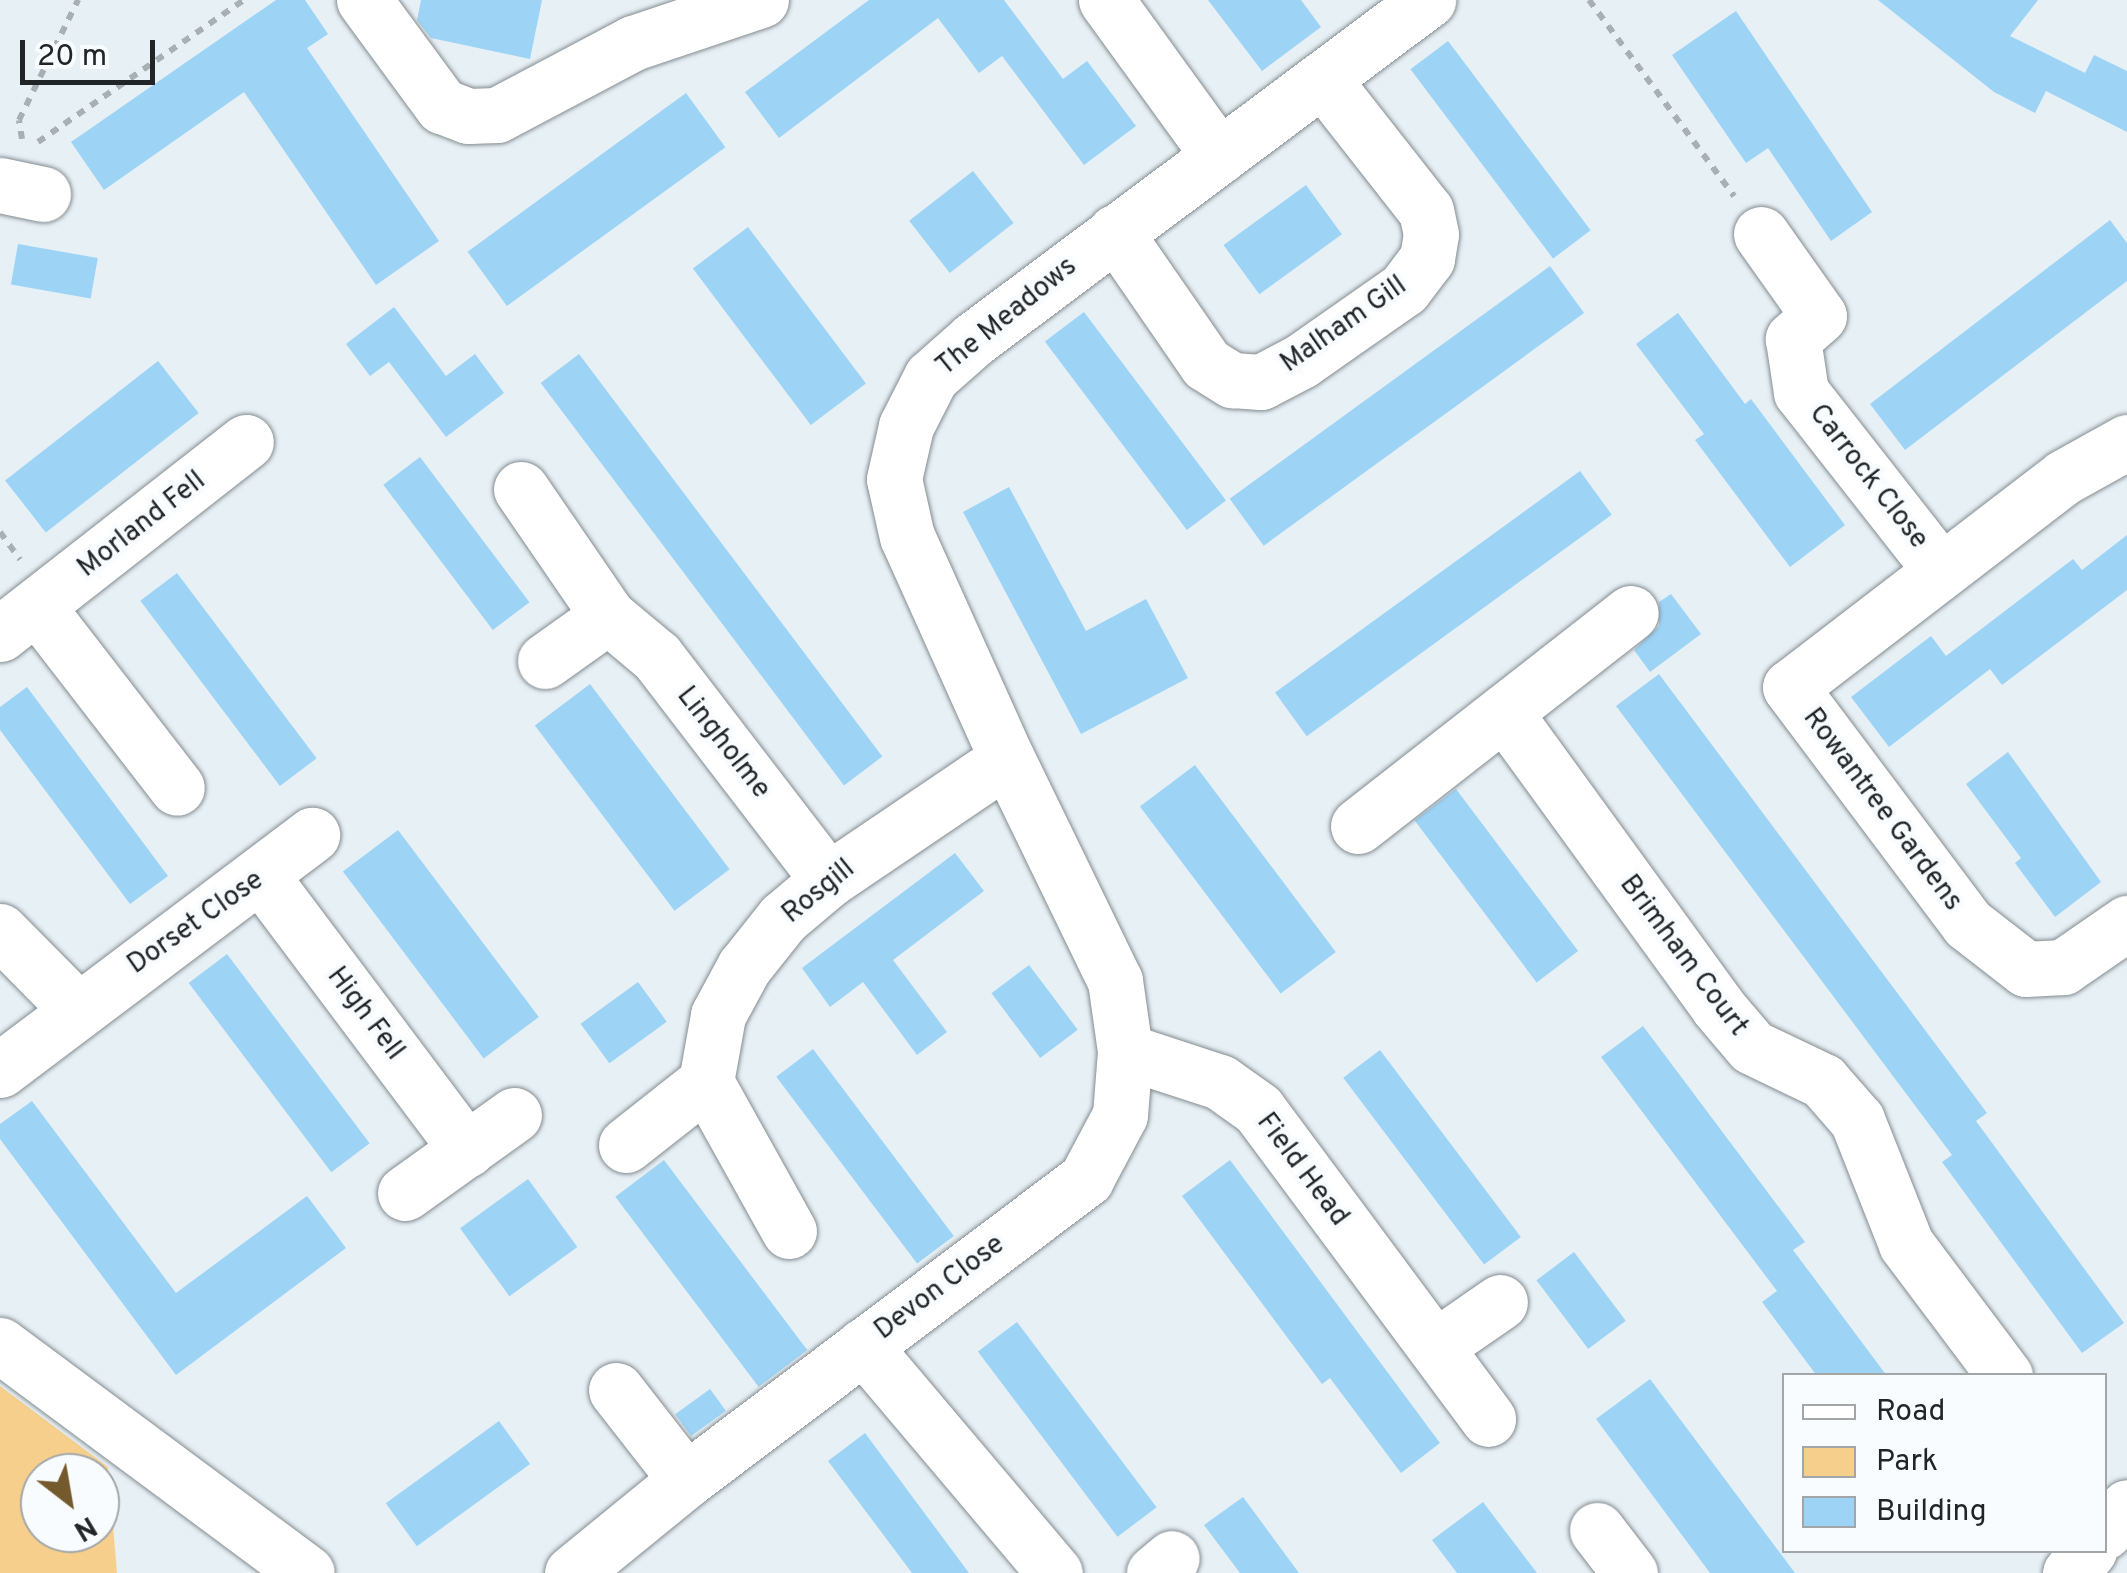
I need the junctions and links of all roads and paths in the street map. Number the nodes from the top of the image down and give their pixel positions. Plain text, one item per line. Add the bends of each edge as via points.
1 (78, 0) edge
2 (244, 0) edge
3 (364, 0) edge
4 (761, 0) edge
5 (1106, 0) edge
6 (1428, 0) edge
7 (1590, 0) edge
8 (1324, 82) junction
9 (1219, 156) junction
10 (23, 177) edge
11 (1115, 232) junction
12 (1761, 234) joint
13 (246, 442) dead end
14 (2127, 442) edge
15 (520, 488) dead end
16 (1940, 570) junction
17 (1630, 613) dead end
18 (608, 616) junction
19 (19, 621) edge
20 (545, 661) dead end
21 (1504, 712) junction
22 (1006, 759) junction
23 (177, 788) dead end
24 (1358, 826) dead end
25 (312, 836) dead end
26 (262, 877) junction
27 (828, 880) junction
28 (2127, 922) edge
29 (0, 931) edge
30 (76, 1008) junction
31 (1125, 1052) junction
32 (0, 1070) edge
33 (706, 1082) junction
34 (514, 1114) dead end
35 (626, 1145) dead end
36 (467, 1150) junction
37 (405, 1193) dead end
38 (789, 1231) dead end
39 (1500, 1302) dead end
40 (0, 1345) edge
41 (863, 1346) junction
42 (1435, 1347) junction
43 (2003, 1373) edge
44 (616, 1390) dead end
45 (1488, 1418) dead end
46 (686, 1480) junction
47 (1597, 1530) dead end
48 (2086, 1553) edge
49 (308, 1573) edge
50 (572, 1573) edge
51 (1055, 1573) edge
52 (1630, 1573) edge
53 (2070, 1573) edge

1 - 10 path via 19,120
2 - 10 path
3 - 4 street via 442,106 468,116 498,115 633,42
5 - 9 street
6 - 8 street, The Meadows
7 - 12 path
8 - 9 street, The Meadows
8 - 11 street, Malham Gill via 1426,210 1427,259 1404,289 1301,361 1261,382 1232,380 1206,364
9 - 11 street, The Meadows
11 - 22 street, The Meadows via 931,377 906,426 894,479 906,538
12 - 16 street, Carrock Close via 1818,316 1793,338 1801,392
13 - 19 street, Morland Fell
14 - 16 street, Rowantree Gardens via 2064,477
15 - 18 street, Lingholme
16 - 28 street, Rowantree Gardens via 1790,687 1968,924 2026,970 2063,968
17 - 21 street
18 - 20 street
18 - 27 street, Lingholme via 657,657
19 - 23 street, Morland Fell
21 - 24 street
21 - 43 street, Brimham Court via 1752,1047 1822,1081 1857,1120 1906,1244
22 - 27 street, Rosgill
22 - 31 street, The Meadows via 1115,981
25 - 26 street, Dorset Close
26 - 30 street, Dorset Close
26 - 36 street, High Fell
27 - 33 street, Rosgill via 784,918 744,967 718,1014
29 - 30 street
30 - 32 street, Dorset Close
31 - 41 street, Devon Close via 1120,1116 1086,1179
31 - 42 street, Field Head via 1220,1082 1258,1109
33 - 35 street
33 - 38 street
34 - 36 street
36 - 37 street
39 - 42 street
40 - 49 street
41 - 46 street, Devon Close
41 - 51 street
42 - 45 street, Field Head
44 - 46 street
46 - 50 street, Devon Close
47 - 52 street
48 - 53 street

